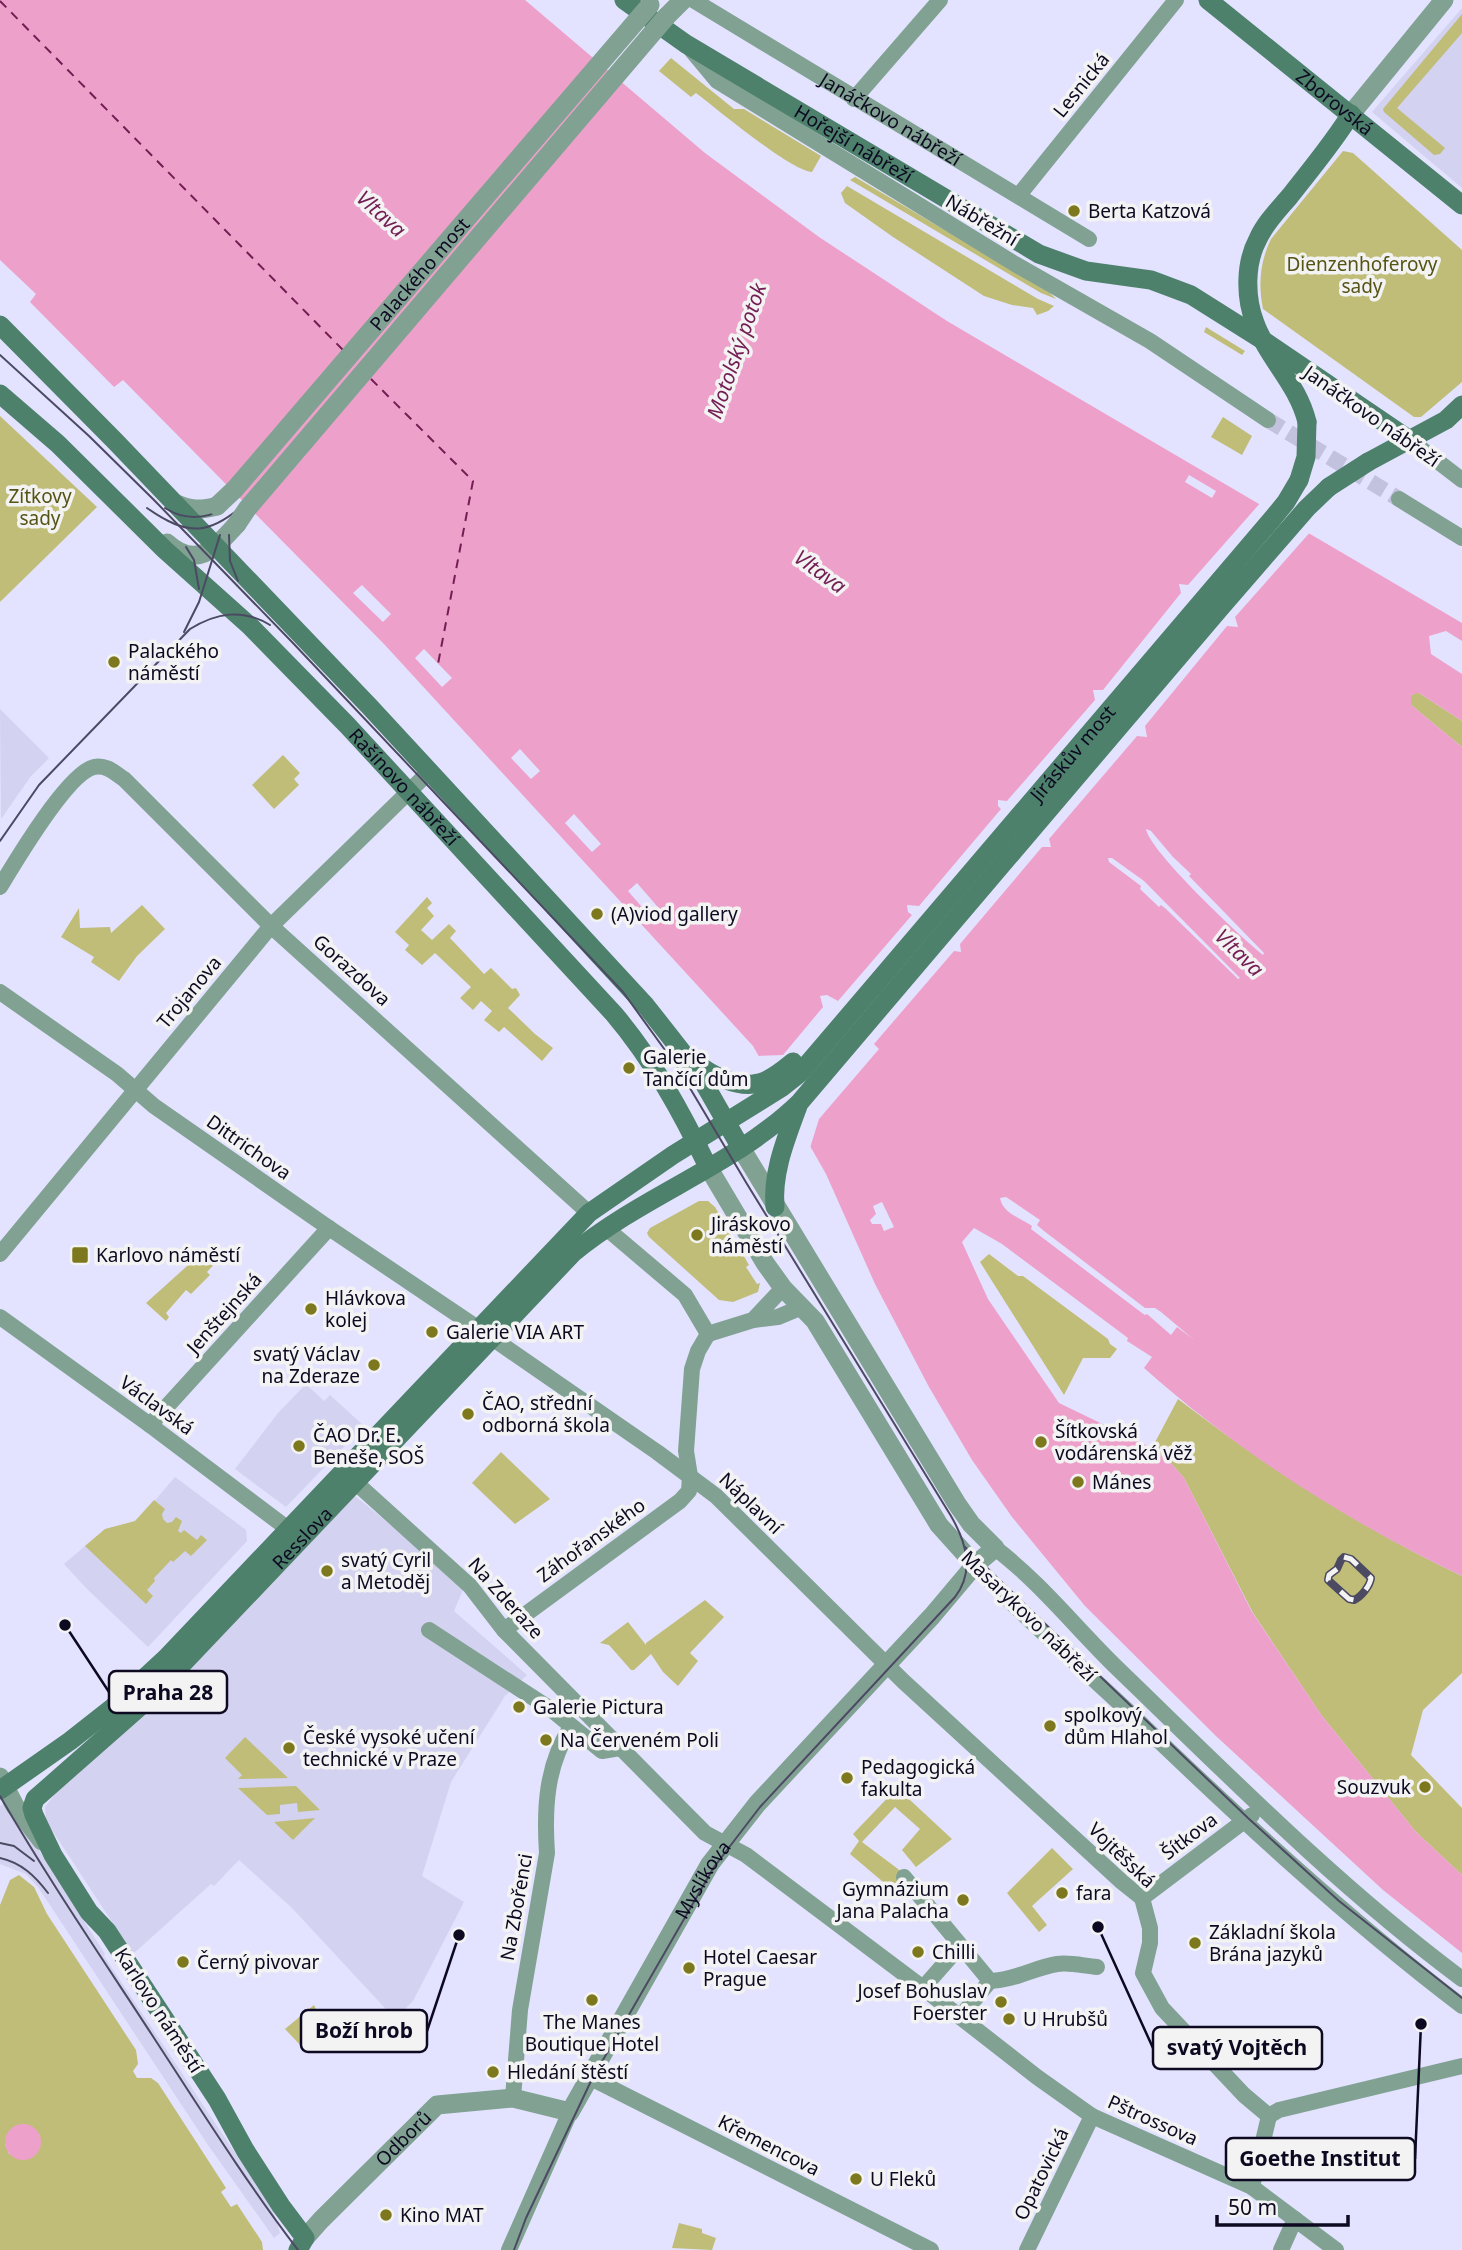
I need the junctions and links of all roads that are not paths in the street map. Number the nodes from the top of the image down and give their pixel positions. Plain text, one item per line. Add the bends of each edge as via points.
1 (624, 0) edge
2 (940, 0) edge
3 (1176, 0) edge
4 (1208, 0) edge
5 (1444, 0) edge
6 (673, 4) edge
7 (686, 44) junction
8 (854, 99) junction
9 (1351, 114) junction
10 (1019, 195) junction
11 (1462, 205) edge
12 (1089, 239) dead end
13 (1092, 272) joint
14 (0, 325) edge
15 (1264, 341) junction
16 (0, 394) edge
17 (1462, 405) edge
18 (1268, 419) tunnel mouth
19 (1410, 440) junction
20 (77, 461) junction
21 (1462, 481) edge
22 (1399, 499) tunnel mouth
23 (174, 503) junction
24 (236, 532) junction
25 (1462, 538) edge
26 (215, 547) junction
27 (242, 574) junction
28 (428, 773) junction
29 (408, 793) junction
30 (0, 887) edge
31 (271, 926) junction
32 (0, 992) edge
33 (840, 1026) junction
34 (682, 1049) junction
35 (135, 1090) junction
36 (800, 1102) junction
37 (727, 1122) junction
38 (696, 1141) junction
39 (741, 1148) junction
40 (708, 1167) junction
41 (775, 1207) junction
42 (589, 1213) junction
43 (330, 1228) junction
44 (606, 1228) junction
45 (0, 1254) edge
46 (783, 1288) junction
47 (802, 1307) junction
48 (0, 1317) edge
49 (753, 1320) junction
50 (485, 1333) junction
51 (708, 1334) junction
52 (150, 1425) junction
53 (690, 1476) junction
54 (355, 1482) junction
55 (288, 1529) junction
56 (995, 1548) junction
57 (975, 1565) junction
58 (429, 1630) dead end
59 (504, 1630) junction
60 (887, 1665) junction
61 (571, 1727) junction
62 (620, 1748) junction
63 (2, 1785) edge
64 (1261, 1807) junction
65 (1244, 1822) junction
66 (725, 1843) junction
67 (53, 1855) junction
68 (904, 1877) dead end
69 (1142, 1898) junction
70 (960, 1946) junction
71 (1097, 1967) dead end
72 (1462, 1979) edge
73 (990, 1981) junction
74 (923, 1987) junction
75 (1462, 2006) edge
76 (960, 2017) junction
77 (1462, 2066) edge
78 (589, 2077) junction
79 (513, 2098) junction
80 (570, 2112) junction
81 (1092, 2116) junction
82 (1269, 2116) junction
83 (1252, 2187) junction
84 (1295, 2219) junction
85 (307, 2246) edge
86 (509, 2250) edge
87 (931, 2250) edge
88 (1027, 2250) edge
89 (1281, 2250) edge
90 (1336, 2250) edge

1 - 7 main road, Hořejší nábřeží
2 - 8 street
3 - 10 street, Lesnická
4 - 9 main road, Zborovská
5 - 9 street
6 - 8 street, Janáčkovo nábřeží
6 - 23 street, Palackého most, bridge via 235,489 217,506 204,510
6 - 24 street, Palackého most, bridge via 247,509
7 - 13 main road, Hořejší nábřeží via 1039,254
7 - 18 street, Nábřežní via 718,81 1015,264 1150,341
8 - 10 street, Janáčkovo nábřeží
9 - 11 main road, Zborovská
9 - 15 main road via 1265,227 1253,250 1249,294
10 - 12 street, Janáčkovo nábřeží
13 - 15 main road, Janáčkovo nábřeží via 1175,288
14 - 23 main road, Rašínovo nábřeží
15 - 19 main road, Janáčkovo nábřeží
15 - 33 main road, Jiráskův most, bridge via 1297,392 1307,422 1304,465 1286,502
16 - 20 main road, Rašínovo nábřeží
17 - 19 main road via 1446,420
19 - 21 street, Janáčkovo nábřeží
19 - 36 main road, Jiráskův most, bridge via 1368,461 1307,508
20 - 26 street, Rašínovo nábřeží via 179,554 194,556
20 - 29 main road, Rašínovo nábřeží via 165,550 251,626
22 - 25 street
23 - 26 main road, Rašínovo nábřeží
24 - 26 street, Palackého most
24 - 27 street via 236,557
26 - 27 main road, Rašínovo nábřeží
27 - 28 main road, Rašínovo nábřeží
28 - 29 street, Trojanova
28 - 34 main road, Rašínovo nábřeží
29 - 31 street, Trojanova
29 - 38 main road, Rašínovo nábřeží via 628,1030
30 - 31 street, Gorazdova via 59,797 87,769 98,766 124,779
31 - 35 street, Trojanova
31 - 42 street, Gorazdova
32 - 35 street, Dittrichova
33 - 34 main road via 756,1084 708,1072
33 - 37 main road, Jiráskův most via 800,1073
34 - 37 main road, Rašínovo nábřeží
35 - 43 street, Dittrichova
35 - 45 street, Trojanova
36 - 39 main road, Jiráskův most
36 - 41 main road via 777,1169
37 - 38 main road
37 - 39 main road, Masarykovo nábřeží
38 - 40 main road, Masarykovo nábřeží
38 - 42 main road
39 - 40 main road
39 - 41 street, Masarykovo nábřeží
40 - 44 main road
40 - 46 street, Masarykovo nábřeží
41 - 56 street, Masarykovo nábřeží via 957,1504
42 - 50 main road, Resslova
43 - 50 street, Dittrichova
43 - 52 street, Jenštejnská
44 - 50 main road, Resslova
44 - 51 street via 685,1296
46 - 47 street, Masarykovo nábřeží
46 - 49 street
47 - 49 street via 778,1317
47 - 57 street, Masarykovo nábřeží via 815,1321 939,1525
48 - 52 street, Václavská
49 - 51 street
50 - 53 street, Dittrichova
50 - 54 main road, Resslova
50 - 55 main road, Resslova
51 - 53 street, Náplavní via 692,1370 686,1451
52 - 55 street, Václavská
53 - 59 street, Záhořanského via 689,1491 680,1501
53 - 60 street, Náplavní via 716,1496
54 - 59 street, Na Zderaze via 470,1586
54 - 67 main road, Resslova via 152,1696 37,1796 33,1812
55 - 63 main road, Resslova via 115,1706
56 - 57 street, Myslíkova
56 - 64 street, Masarykovo nábřeží
57 - 60 street, Myslíkova
57 - 65 street, Masarykovo nábřeží
58 - 61 street
59 - 62 street, Na Zderaze
60 - 66 street, Myslíkova
60 - 69 street, Vojtěšská
61 - 62 street via 602,1751
61 - 79 street, Na Zbořenci via 552,1764 547,1853 520,2010
62 - 66 street, Na Zderaze via 701,1830
63 - 67 street, Karlovo náměstí
64 - 65 street, Šítkova
64 - 72 street, Masarykovo nábřeží via 1349,1888
65 - 69 street, Šítkova
65 - 75 street, Masarykovo nábřeží via 1352,1918
66 - 74 street, Pštrossova
66 - 78 street, Myslíkova
67 - 85 main road, Karlovo náměstí via 217,2099
68 - 70 street
69 - 82 street, Vojtěšská via 1150,1928 1143,1973 1153,1995 1244,2095
70 - 73 street
70 - 74 street
71 - 73 street via 1066,1963
73 - 76 street
74 - 76 street, Pštrossova
76 - 81 street, Pštrossova
77 - 82 street
78 - 80 street, Myslíkova
78 - 87 street, Křemencova
79 - 80 street, Odborů
79 - 85 street, Odborů via 437,2105
80 - 86 street, Myslíkova
81 - 83 street, Pštrossova
81 - 88 street, Opatovická
82 - 83 street
83 - 84 street, Pštrossova
84 - 89 street
84 - 90 street, Pštrossova

